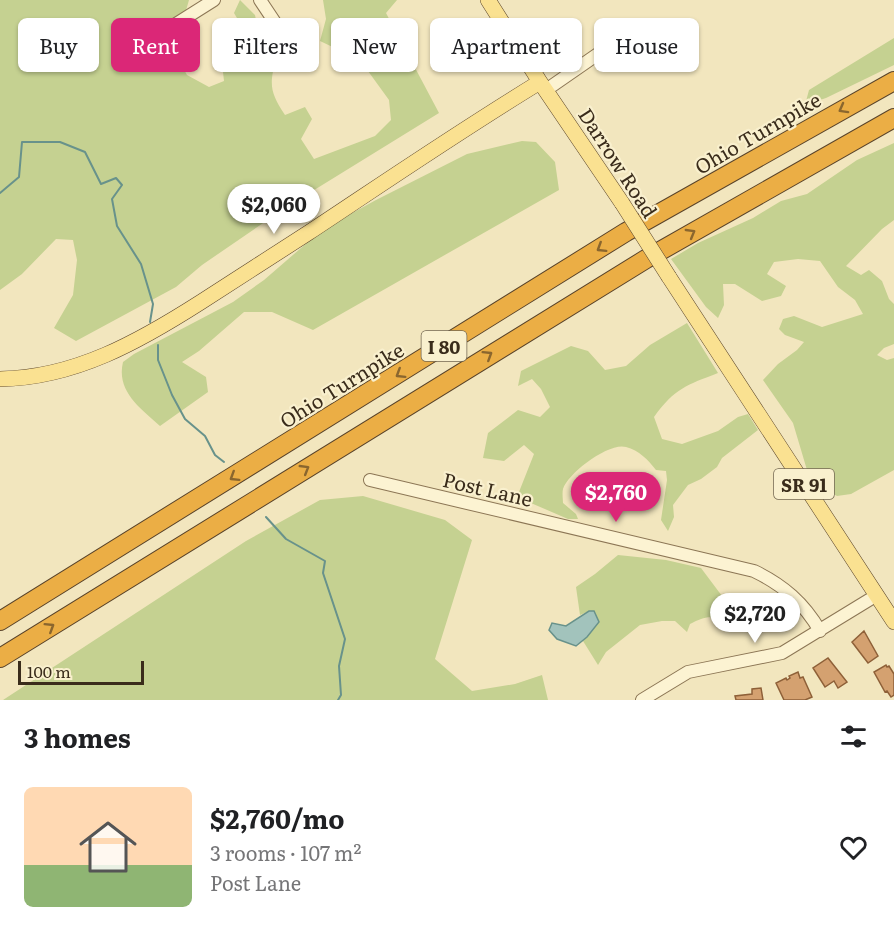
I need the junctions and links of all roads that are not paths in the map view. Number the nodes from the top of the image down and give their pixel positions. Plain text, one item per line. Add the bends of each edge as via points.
1 (214, 0) edge
2 (260, 0) edge
3 (488, 0) edge
4 (186, 18) edge
5 (272, 18) edge
6 (594, 55) edge
7 (894, 81) edge
8 (543, 86) junction
9 (894, 118) edge
10 (0, 379) edge
11 (370, 480) dead end
12 (877, 595) junction
13 (0, 621) edge
14 (894, 622) edge
15 (820, 631) junction
16 (0, 658) edge
17 (642, 700) edge

1 - 4 street
2 - 5 street
3 - 8 main road, Darrow Road / SR 91
6 - 8 street
7 -> 13 highway, Ohio Turnpike / I 80 via 626,232
8 - 10 main road via 484,116 152,333 88,362 39,375
8 - 12 main road, Darrow Road / SR 91, bridge
16 -> 9 highway, I 80 via 646,259
11 - 15 street, Post Lane via 754,571 795,597
12 - 14 main road, SR 91
12 - 15 street
15 - 17 street via 782,653 688,672

